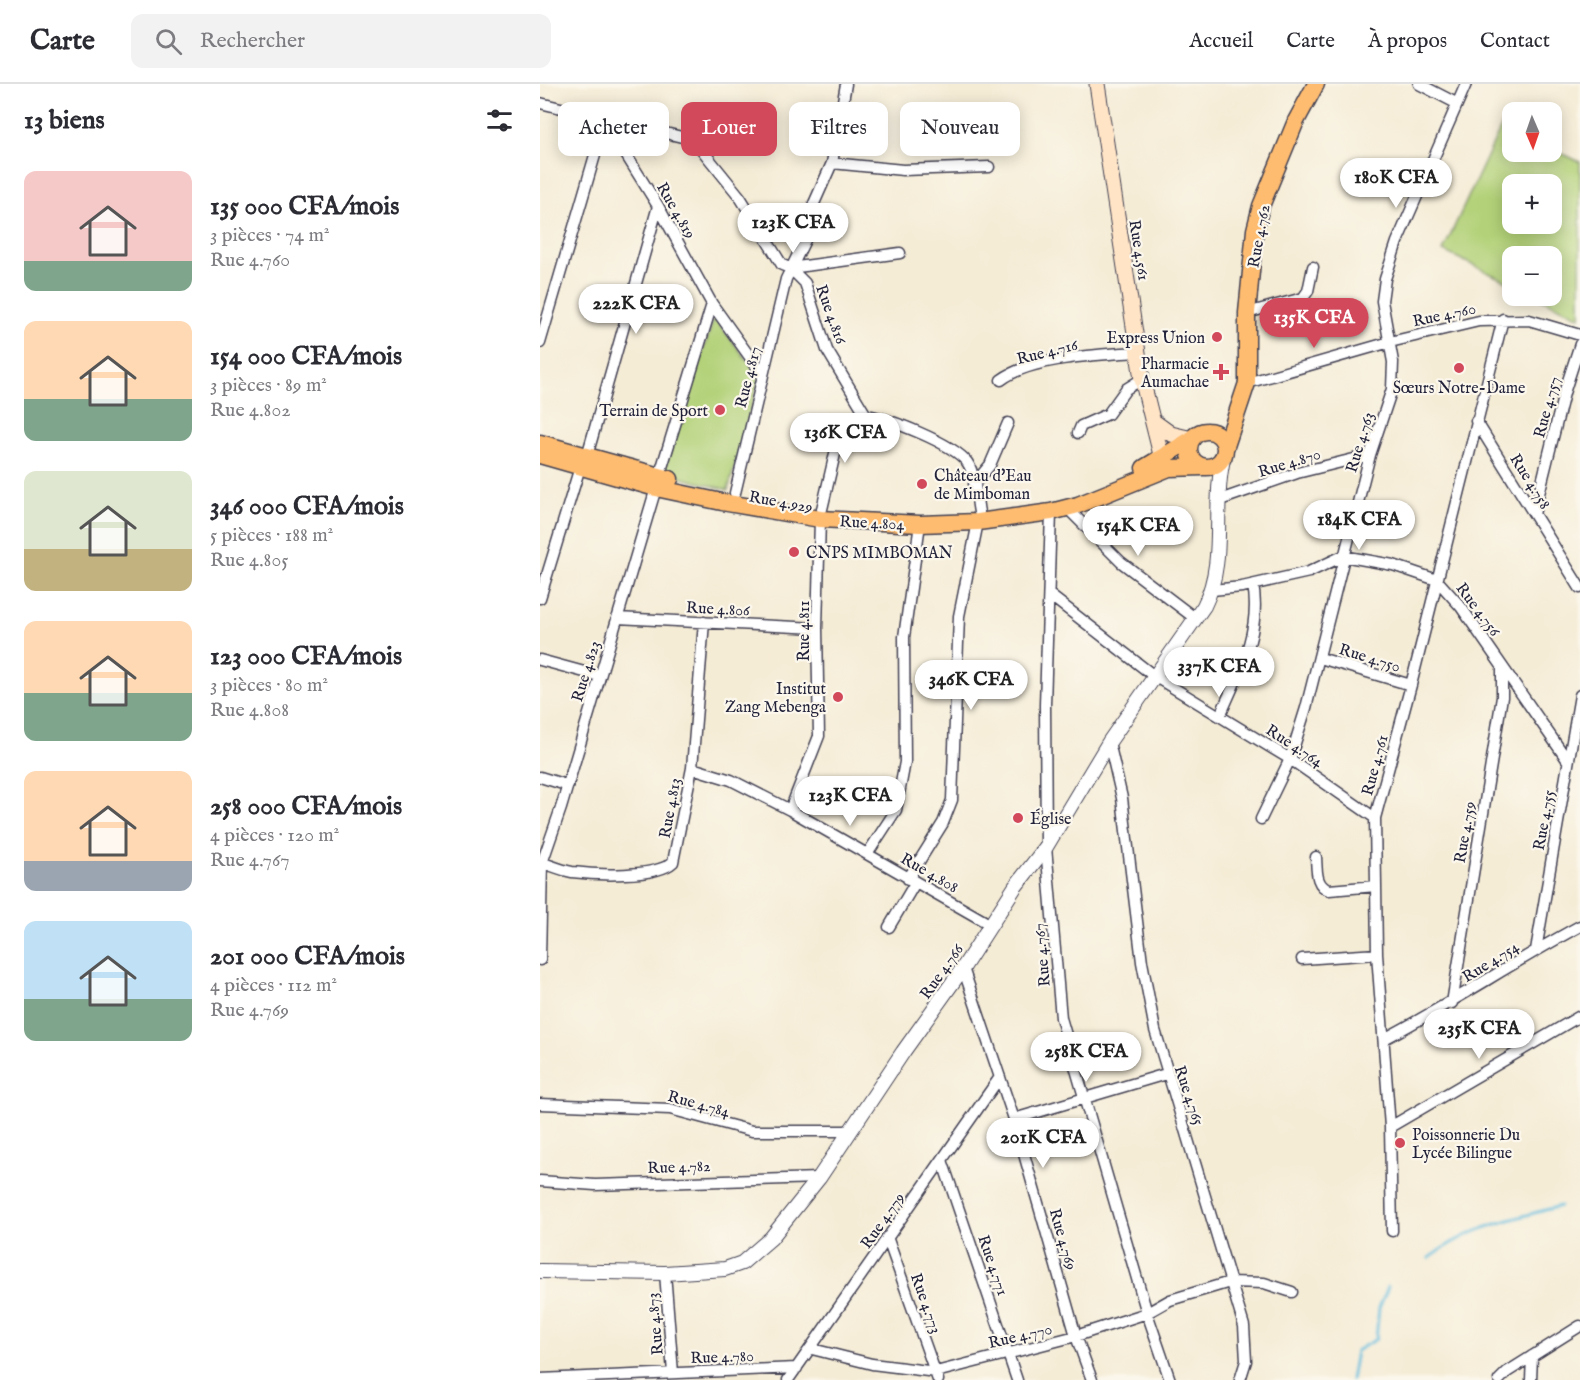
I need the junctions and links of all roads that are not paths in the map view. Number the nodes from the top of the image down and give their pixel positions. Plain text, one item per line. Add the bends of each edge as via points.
1 (846, 84) edge
2 (1097, 84) edge
3 (1316, 84) edge
4 (1419, 84) edge
5 (1466, 84) edge
6 (540, 103) edge
7 (1456, 103) junction
8 (558, 108) edge
9 (669, 135) edge
10 (595, 156) edge
11 (627, 156) edge
12 (832, 163) junction
13 (989, 167) dead end
14 (658, 206) junction
15 (900, 253) dead end
16 (1313, 267) dead end
17 (790, 268) junction
18 (712, 304) junction
19 (1247, 313) junction
20 (1503, 319) junction
21 (1580, 335) edge
22 (1389, 342) junction
23 (540, 343) edge
24 (1580, 344) edge
25 (1137, 352) junction
26 (762, 374) junction
27 (1142, 379) junction
28 (1001, 380) dead end
29 (1247, 383) junction
30 (1240, 398) junction
31 (866, 414) junction
32 (1153, 421) junction
33 (1476, 421) junction
34 (1008, 423) dead end
35 (1078, 433) dead end
36 (1198, 435) junction
37 (540, 443) edge
38 (1224, 452) junction
39 (1370, 455) junction
40 (540, 456) edge
41 (1162, 459) junction
42 (583, 462) junction
43 (1203, 467) junction
44 (657, 482) junction
45 (974, 484) junction
46 (735, 493) junction
47 (1217, 501) junction
48 (1059, 510) junction
49 (821, 514) junction
50 (1534, 514) junction
51 (978, 517) junction
52 (920, 524) junction
53 (1343, 556) junction
54 (1437, 580) junction
55 (1253, 585) junction
56 (1580, 588) edge
57 (1212, 590) junction
58 (1051, 596) junction
59 (540, 598) edge
60 (617, 618) junction
61 (1196, 619) junction
62 (704, 622) junction
63 (817, 628) junction
64 (1320, 658) junction
65 (540, 660) edge
66 (1502, 666) junction
67 (599, 676) junction
68 (1154, 676) junction
69 (1412, 685) junction
70 (1580, 695) edge
71 (1220, 716) junction
72 (1109, 742) junction
73 (1290, 759) junction
74 (1568, 760) junction
75 (692, 768) junction
76 (540, 777) edge
77 (566, 785) junction
78 (790, 810) junction
79 (1375, 818) junction
80 (1261, 819) dead end
81 (1046, 847) junction
82 (868, 853) junction
83 (1316, 857) dead end
84 (541, 862) edge
85 (911, 881) junction
86 (1376, 886) junction
87 (991, 925) junction
88 (1580, 926) edge
89 (890, 927) dead end
90 (1536, 950) junction
91 (1377, 954) junction
92 (1302, 959) dead end
93 (540, 960) edge
94 (963, 968) junction
95 (1452, 1003) junction
96 (1580, 1016) edge
97 (1384, 1039) junction
98 (1166, 1074) junction
99 (1000, 1077) junction
100 (1084, 1099) junction
101 (540, 1104) edge
102 (1014, 1119) junction
103 (1390, 1127) junction
104 (849, 1131) junction
105 (942, 1160) junction
106 (819, 1178) junction
107 (540, 1181) edge
108 (1392, 1231) dead end
109 (887, 1237) junction
110 (540, 1271) edge
111 (665, 1273) junction
112 (1230, 1282) junction
113 (1292, 1292) dead end
114 (1147, 1313) junction
115 (1580, 1326) edge
116 (1076, 1336) junction
117 (812, 1349) junction
118 (1009, 1354) junction
119 (1532, 1356) junction
120 (796, 1368) junction
121 (673, 1373) junction
122 (937, 1376) edge
123 (540, 1379) edge
124 (789, 1380) edge
125 (1017, 1380) edge
126 (1092, 1380) edge
127 (1170, 1380) edge
128 (1240, 1380) edge
129 (1499, 1380) edge
130 (1531, 1380) edge

1 - 12 street, Rue 4.817
2 - 25 main road, Rue 4.561
3 - 19 main road, Rue 4.762 via 1296,121 1261,206
4 - 7 street
5 - 7 street, Rue 4.763
6 - 8 street, Rue 4.816
7 - 22 street, Rue 4.763 via 1385,279 1382,301
9 - 17 street, Rue 4.816 via 698,145 740,196 782,265
10 - 23 street
11 - 14 street, Rue 4.819
12 - 13 street via 903,170
12 - 17 street, Rue 4.817 via 812,208 806,238
14 - 18 street, Rue 4.819
14 - 42 street
15 - 17 street
16 - 19 street via 1303,298
17 - 26 street, Rue 4.817
17 - 31 street, Rue 4.816 via 805,283 827,350
18 - 26 street, Rue 4.819
18 - 44 street, Rue 4.823
19 - 29 main road, Rue 4.762
20 - 21 street, Rue 4.760 via 1528,320
20 - 22 street, Rue 4.760
20 - 33 street, Rue 4.761
22 - 29 street, Rue 4.760
22 - 39 street, Rue 4.763 via 1392,389
24 - 50 street, Rue 4.757
25 - 27 main road, Rue 4.561
25 - 28 street, Rue 4.716 via 1040,364
26 - 46 street, Rue 4.817
27 - 32 main road, Rue 4.561
27 - 35 street via 1126,389 1108,414 1081,426
29 - 30 main road, Rue 4.762
30 - 36 main road, Rue 4.929
30 - 38 main road
31 - 45 street via 931,439 960,456 971,470
31 - 49 street, Rue 4.811 via 841,428
32 - 36 main road via 1171,434
32 - 41 main road, Rue 4.561
33 - 50 street, Rue 4.758
33 - 54 street, Rue 4.761
34 - 45 street via 990,465
36 - 38 main road via 1218,435
36 - 41 main road, Rue 4.929
36 - 43 main road via 1190,456
37 - 42 main road
38 - 43 main road via 1213,466
38 - 47 street, Rue 4.766
39 - 47 street, Rue 4.870 via 1298,473
39 - 53 street, Rue 4.763
40 - 42 main road, Rue 4.804
41 - 51 main road, Rue 4.929 via 1117,482 1059,501
42 - 44 main road, Rue 4.804
42 - 59 street
43 - 47 street, Rue 4.766
43 - 48 main road, Rue 4.804 via 1169,468
44 - 46 main road, Rue 4.929
44 - 49 main road, Rue 4.804
44 - 60 street, Rue 4.823
45 - 51 street
46 - 49 main road, Rue 4.929
47 - 57 street, Rue 4.766 via 1219,551
48 - 51 main road, Rue 4.804
48 - 58 street, Rue 4.767
48 - 61 street
49 - 51 main road, Rue 4.929
49 - 52 main road, Rue 4.804
49 - 63 street, Rue 4.811
50 - 56 street, Rue 4.758
51 - 52 main road, Rue 4.804
51 - 85 street via 959,616 952,800 944,824
52 - 82 street via 904,637 905,762 896,810
53 - 54 street, Rue 4.756 via 1393,565
53 - 55 street via 1309,572
53 - 64 street, Rue 4.763
54 - 66 street, Rue 4.756
54 - 69 street, Rue 4.761
55 - 57 street
55 - 71 street via 1257,604 1254,625
57 - 61 street, Rue 4.766
58 - 68 street, Rue 4.764
58 - 81 street, Rue 4.767 via 1045,705
60 - 62 street, Rue 4.806
60 - 67 street, Rue 4.823
61 - 68 street, Rue 4.766
62 - 63 street, Rue 4.806
62 - 75 street, Rue 4.813
63 - 78 street, Rue 4.811 via 819,736
64 - 69 street, Rue 4.750
64 - 73 street, Rue 4.763
65 - 67 street
66 - 74 street, Rue 4.756
66 - 95 street, Rue 4.759 via 1502,697
67 - 77 street, Rue 4.823
68 - 71 street, Rue 4.764
68 - 72 street, Rue 4.766
69 - 79 street, Rue 4.761
70 - 74 street, Rue 4.755
71 - 73 street, Rue 4.764
72 - 81 street, Rue 4.766
72 - 98 street, Rue 4.765 via 1122,798 1142,962
73 - 79 street, Rue 4.764
73 - 80 street, Rue 4.763
74 - 90 street, Rue 4.755
75 - 78 street, Rue 4.808 via 731,780
75 - 84 street, Rue 4.813 via 676,857 669,866 602,875 570,872
76 - 77 street
77 - 84 street, Rue 4.823
78 - 82 street, Rue 4.808
79 - 86 street, Rue 4.761
81 - 87 street, Rue 4.766
81 - 100 street, Rue 4.767 via 1062,1018
82 - 85 street, Rue 4.808
83 - 86 street via 1322,888
84 - 93 street, Rue 4.823
85 - 87 street, Rue 4.808
85 - 89 street
86 - 91 street, Rue 4.761
87 - 94 street, Rue 4.766
88 - 90 street, Rue 4.754
90 - 95 street, Rue 4.754
91 - 92 street
91 - 97 street, Rue 4.761
94 - 99 street, Rue 4.769
94 - 104 street, Rue 4.766
95 - 97 street, Rue 4.754
96 - 103 street
97 - 103 street, Rue 4.761
98 - 100 street
98 - 112 street, Rue 4.765 via 1189,1138
99 - 102 street, Rue 4.769
99 - 105 street, Rue 4.779
100 - 102 street
100 - 114 street, Rue 4.767
101 - 104 street, Rue 4.784 via 670,1109 753,1131
102 - 116 street, Rue 4.769
103 - 108 street, Rue 4.761
104 - 106 street, Rue 4.766
105 - 109 street, Rue 4.779
105 - 118 street, Rue 4.771
106 - 107 street, Rue 4.782 via 595,1185
106 - 111 street, Rue 4.766 via 771,1238 742,1263 724,1269
109 - 117 street, Rue 4.779
109 - 122 street, Rue 4.773
110 - 111 street, Rue 4.766
111 - 121 street, Rue 4.873
112 - 113 street, Rue 4.770 via 1264,1283
112 - 114 street, Rue 4.770 via 1170,1300
112 - 128 street, Rue 4.765 via 1247,1343
114 - 116 street, Rue 4.770
114 - 127 street, Rue 4.767
115 - 119 street
116 - 118 street, Rue 4.770
116 - 126 street, Rue 4.769
117 - 120 street, Rue 4.779
117 - 122 street, Rue 4.770
118 - 122 street, Rue 4.770
118 - 125 street, Rue 4.771
119 - 129 street
119 - 130 street
120 - 121 street, Rue 4.780
120 - 124 street, Rue 4.779
121 - 123 street, Rue 4.780

